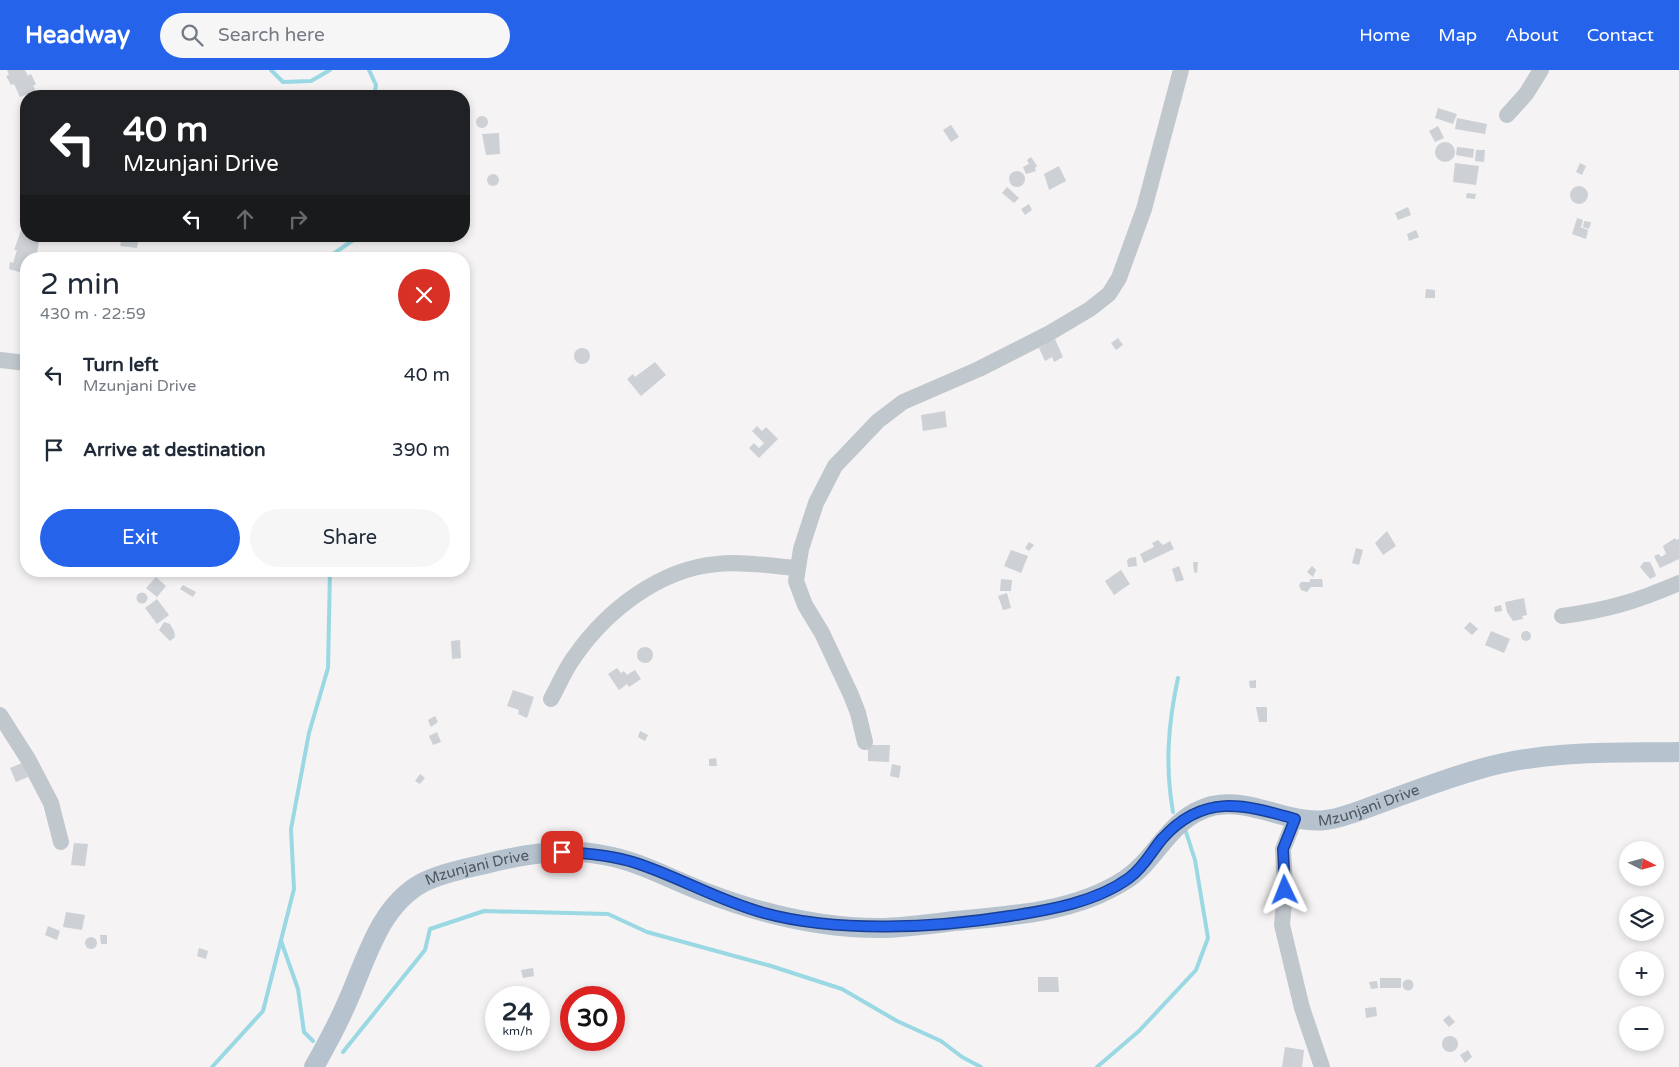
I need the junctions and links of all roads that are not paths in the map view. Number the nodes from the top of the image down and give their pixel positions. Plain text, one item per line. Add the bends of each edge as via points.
1 (1181, 70) edge
2 (1541, 70) edge
3 (1507, 115) dead end
4 (0, 360) edge
5 (20, 362) edge
6 (797, 568) junction
7 (1679, 583) edge
8 (1562, 616) dead end
9 (551, 699) dead end
10 (0, 715) edge
11 (865, 742) dead end
12 (1679, 752) edge
13 (1295, 819) junction
14 (61, 842) dead end
15 (314, 1067) edge
16 (1322, 1067) edge

1 - 6 street via 1144,209 1109,294 1048,334 903,402 878,421 835,466 816,503
2 - 3 street
4 - 5 street
6 - 9 street via 715,564 688,570 646,588 620,606 592,634 574,657
6 - 11 street via 796,581 800,593 838,664 858,713
7 - 8 street via 1635,602
10 - 14 street via 51,803
12 - 13 main road, Mzunjani Drive via 1564,754 1530,758 1480,769 1337,818
13 - 15 main road, Mzunjani Drive via 1250,806 1214,806 1193,813 1163,839 1144,864 1128,878 1076,902 1010,916 883,928 764,913 635,863 601,854 562,852 502,859 422,883 386,916
13 - 16 street via 1283,849 1285,890 1282,925 1302,1008

